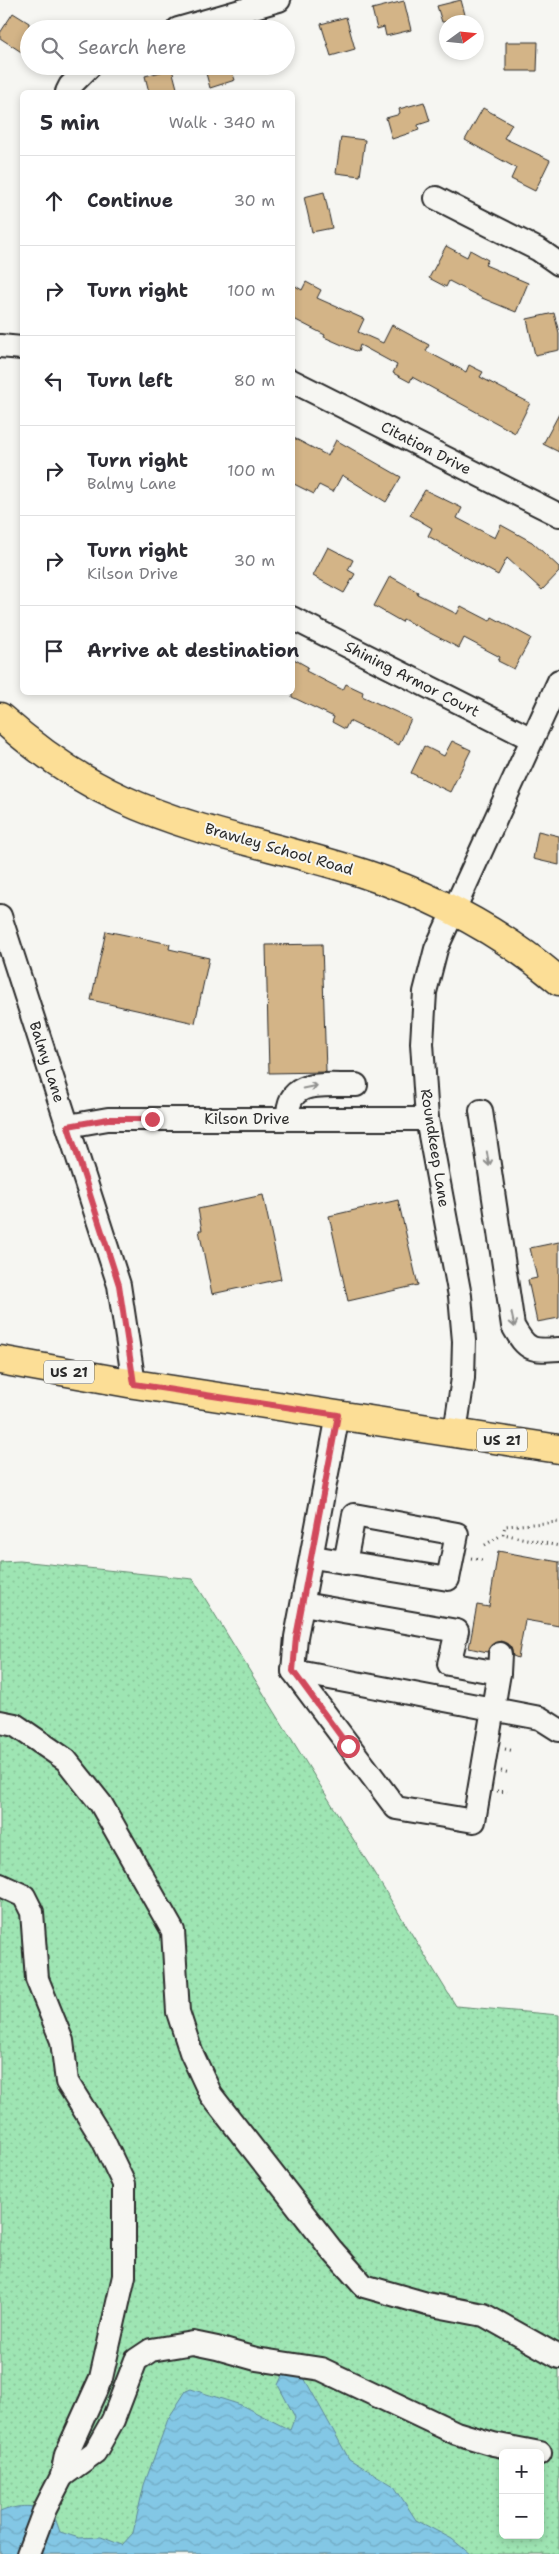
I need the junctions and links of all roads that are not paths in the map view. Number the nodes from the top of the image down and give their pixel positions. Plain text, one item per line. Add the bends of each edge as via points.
1 (279, 0) edge
2 (209, 20) edge
3 (81, 75) edge
4 (68, 90) edge
5 (436, 198) dead end
6 (559, 264) edge
7 (0, 346) edge
8 (20, 348) edge
9 (295, 382) edge
10 (559, 514) edge
11 (295, 620) edge
12 (559, 681) edge
13 (0, 717) edge
14 (532, 739) junction
15 (453, 910) junction
16 (0, 916) edge
17 (559, 981) edge
18 (356, 1085) dead end
19 (481, 1111) dead end
20 (288, 1119) junction
21 (427, 1119) junction
22 (68, 1126) junction
23 (559, 1349) edge
24 (0, 1360) edge
25 (134, 1384) junction
26 (338, 1415) junction
27 (455, 1432) junction
28 (559, 1449) edge
29 (313, 1557) junction
30 (345, 1563) junction
31 (303, 1604) junction
32 (293, 1671) junction
33 (493, 1709) junction
34 (0, 1722) edge
35 (559, 1730) edge
36 (0, 1885) edge
37 (559, 2357) edge
38 (519, 2449) edge
39 (544, 2454) edge
40 (559, 2456) edge
41 (62, 2476) junction
42 (28, 2554) edge

1 - 2 street
3 - 4 street
5 - 6 street via 539,250
7 - 8 street
9 - 10 street, Citation Drive
11 - 14 street, Shining Armor Court
12 - 14 street, Roundkeep Lane
13 - 15 main road, Brawley School Road via 38,751 122,800 166,817 364,874
14 - 15 street, Roundkeep Lane
15 - 17 main road, Brawley School Road via 531,957
15 - 21 street, Roundkeep Lane via 436,949 425,992 422,1043
16 - 22 street, Balmy Lane
20 -> 18 street via 288,1104 293,1095 303,1088
19 -> 23 street via 514,1326 528,1347
20 - 21 street, Kilson Drive
20 - 22 street, Kilson Drive via 108,1119
21 - 27 street, Roundkeep Lane via 460,1296 463,1378
22 - 25 street, Balmy Lane via 119,1285
24 - 25 main road, US 21
25 - 26 main road, US 21
26 - 27 main road, US 21
26 - 29 street
27 - 28 main road, US 21
29 - 30 street
29 - 31 street
30 - 30 street via 354,1514 457,1534 448,1580
31 - 32 street
31 - 33 street via 464,1632 449,1664 500,1664
32 - 33 street
32 - 33 street via 396,1808 474,1821
33 - 35 street via 540,1718
34 - 37 street via 15,1725 66,1760 102,1804 173,1931 178,2012 191,2052 211,2095 331,2249 364,2286 427,2304 484,2315
36 - 41 street via 24,1896 32,1912 37,1979 62,2041 67,2082 124,2184 124,2276 113,2329 101,2378 66,2455
38 - 41 street via 456,2434 321,2369 256,2360 193,2344 151,2350 136,2360 113,2420 95,2452
39 - 40 street
41 - 42 street

